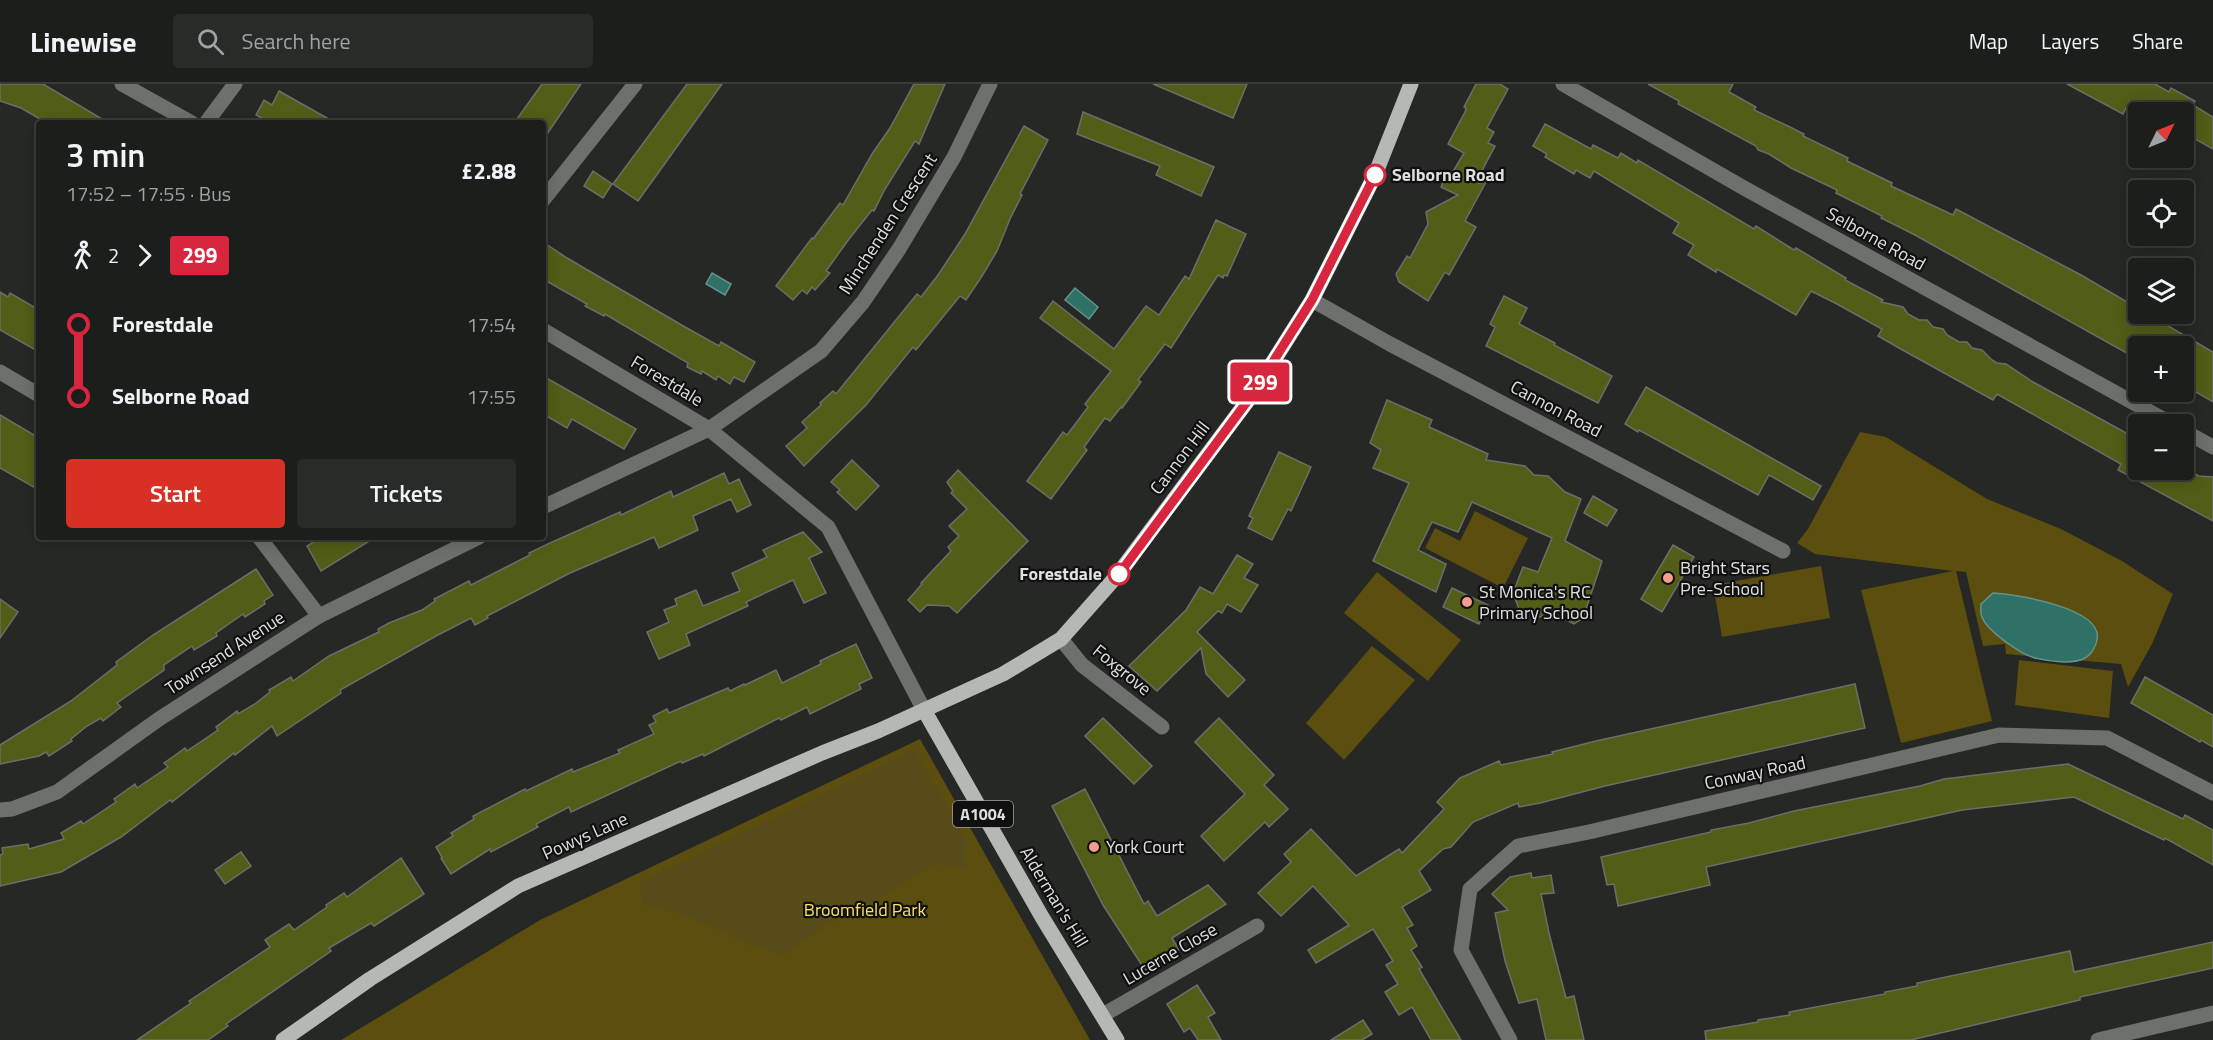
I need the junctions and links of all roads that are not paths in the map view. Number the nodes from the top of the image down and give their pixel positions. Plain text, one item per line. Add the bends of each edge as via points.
1 (122, 84) edge
2 (235, 84) edge
3 (635, 84) edge
4 (990, 84) edge
5 (1411, 84) edge
6 (1563, 84) edge
7 (187, 120) edge
8 (208, 120) edge
9 (546, 196) edge
10 (1312, 300) junction
11 (546, 332) edge
12 (0, 372) edge
13 (36, 393) edge
14 (2154, 414) edge
15 (709, 429) junction
16 (2194, 437) edge
17 (2213, 447) edge
18 (546, 506) edge
19 (261, 540) edge
20 (473, 540) edge
21 (1783, 551) dead end
22 (319, 615) junction
23 (1061, 639) junction
24 (924, 710) junction
25 (1162, 727) dead end
26 (2213, 793) edge
27 (0, 810) edge
28 (1257, 926) dead end
29 (2213, 1013) edge
30 (1103, 1015) junction
31 (283, 1040) edge
32 (1118, 1040) edge
33 (1510, 1040) edge
34 (2098, 1040) edge

1 - 7 street
2 - 8 street
3 - 9 street
4 - 15 street, Minchenden Crescent via 928,202 863,302 821,351
5 - 10 main road, Cannon Hill via 1375,175
6 - 14 street, Selborne Road
10 - 21 street, Cannon Road
10 - 23 main road, Cannon Hill via 1245,404 1115,578
11 - 15 street, Forestdale
12 - 13 street
15 - 18 street
15 - 24 street, Forestdale via 828,526
16 - 17 street
19 - 22 street
20 - 22 street, Townsend Avenue
22 - 27 street, Townsend Avenue via 159,719 57,792 12,810
23 - 24 main road, Cannon Hill via 1003,674
23 - 25 street, Foxgrove via 1082,665
24 - 30 main road, Alderman's Hill / A1004
24 - 31 main road, Powys Lane via 518,886 370,979
26 - 33 street, Conway Road via 2107,738 1999,735 1518,846 1470,889 1461,950
28 - 30 street, Lucerne Close
29 - 34 street
30 - 32 main road, Alderman's Hill / A1004

